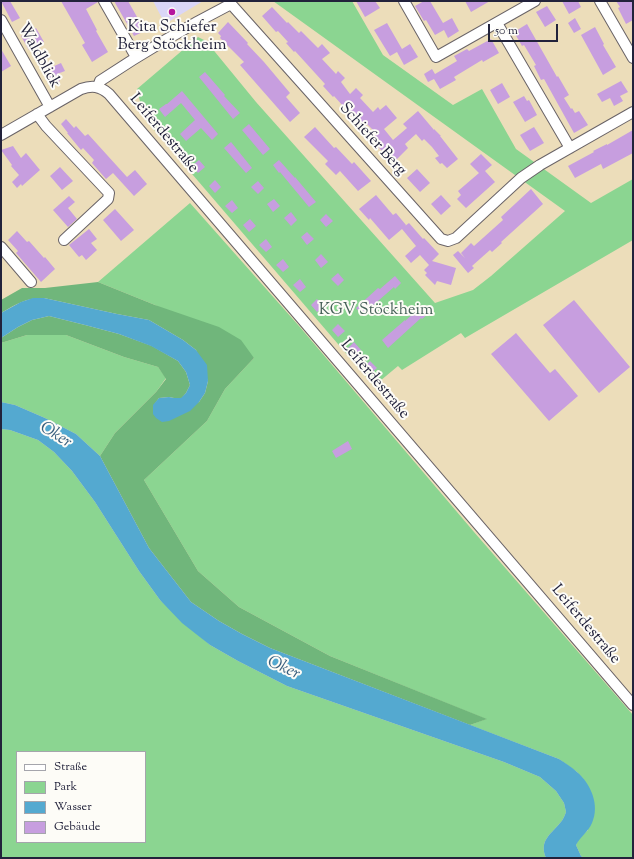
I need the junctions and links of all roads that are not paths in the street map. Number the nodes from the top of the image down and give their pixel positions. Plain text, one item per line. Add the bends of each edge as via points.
1 (104, 1) edge
2 (404, 1) edge
3 (535, 1) edge
4 (600, 1) edge
5 (1, 20) edge
6 (497, 23) junction
7 (136, 57) junction
8 (633, 58) edge
9 (98, 87) junction
10 (50, 106) junction
11 (633, 112) edge
12 (37, 114) junction
13 (1, 135) edge
14 (570, 148) junction
15 (64, 240) dead end
16 (1, 247) edge
17 (31, 282) dead end
18 (633, 705) edge

1 - 7 street
2 - 6 street via 436,57
3 - 6 street
4 - 8 street
5 - 10 street, Waldblick
6 - 14 street
7 - 9 street, Schiefer Berg via 100,81
7 - 14 street, Schiefer Berg via 231,4 441,239 448,241 456,238 521,178
9 - 10 street via 89,86 81,89
9 - 18 street, Leiferdestraße via 117,102
10 - 12 street
11 - 14 street, Schiefer Berg
12 - 13 street
12 - 15 street via 109,193 108,199
16 - 17 street

